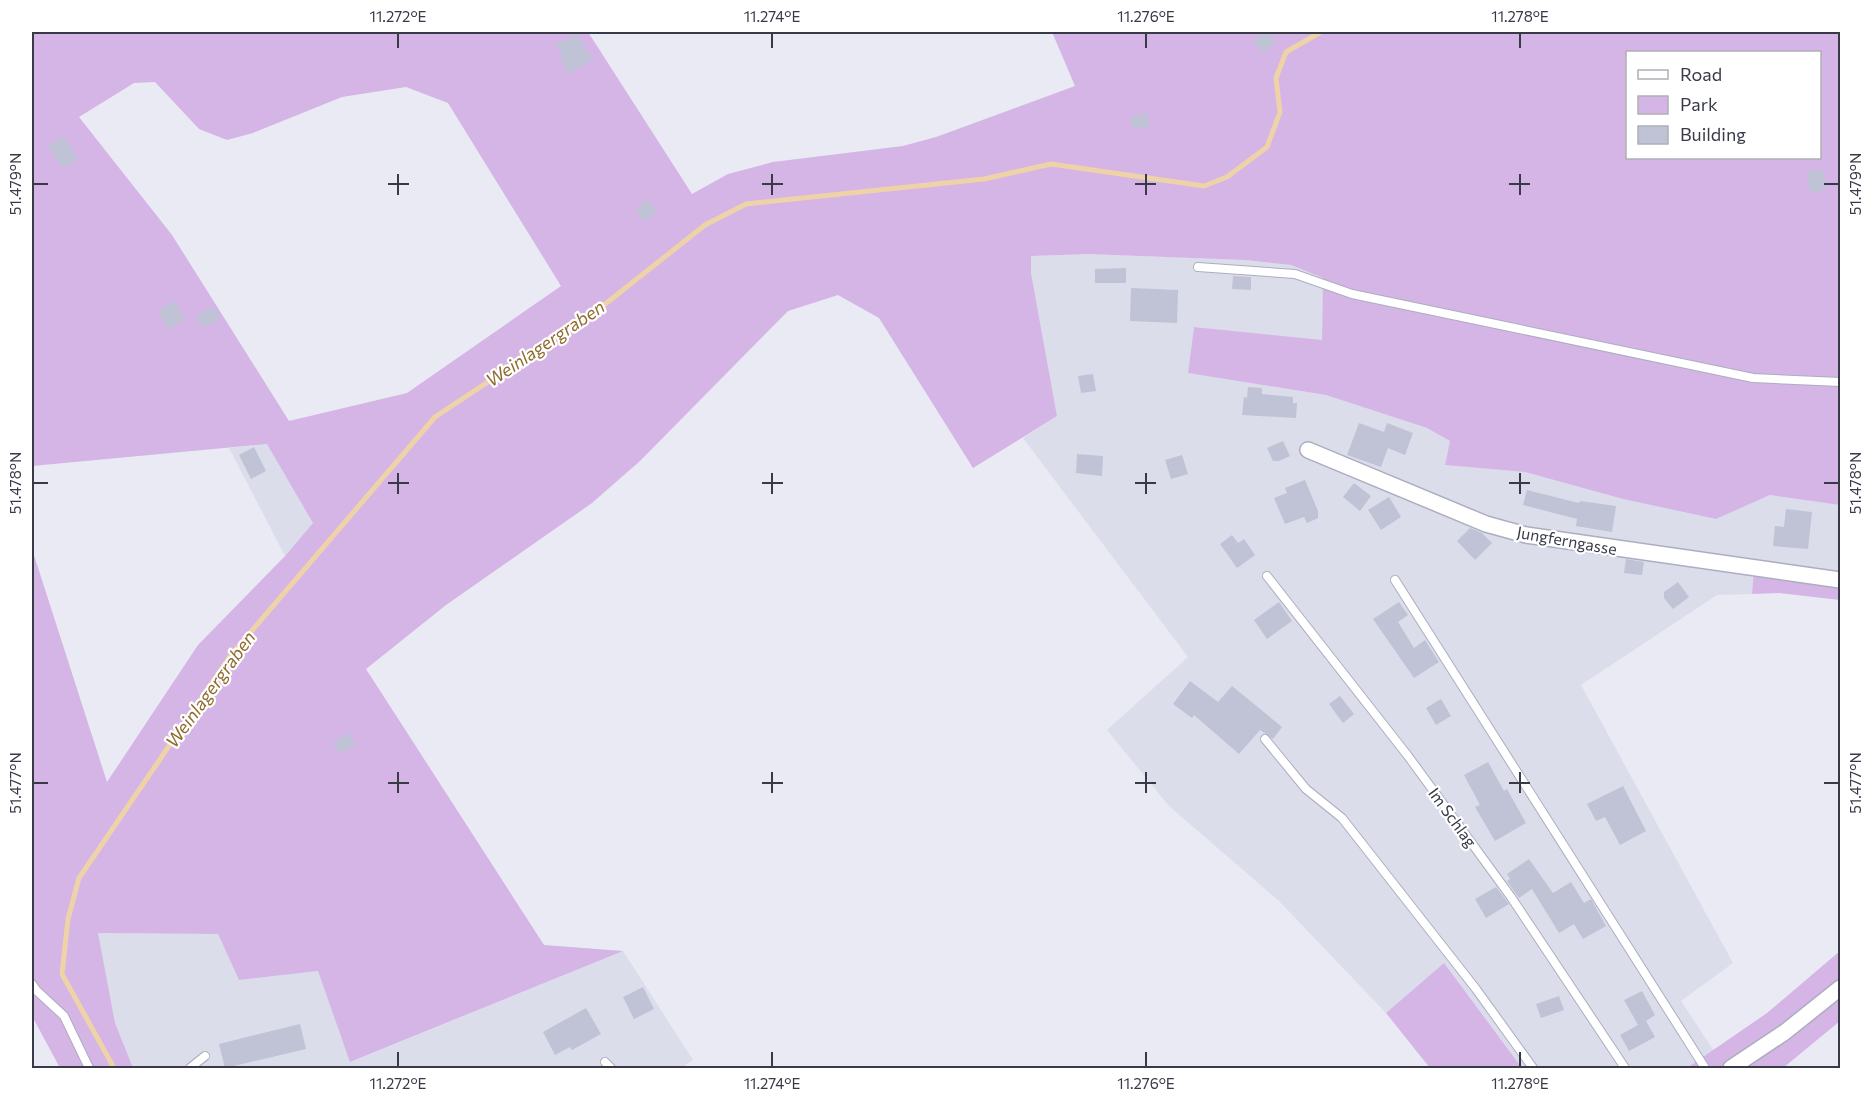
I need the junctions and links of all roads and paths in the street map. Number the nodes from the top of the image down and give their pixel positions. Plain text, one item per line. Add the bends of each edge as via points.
1 (1198, 267) dead end
2 (1840, 382) edge
3 (1308, 450) dead end
4 (1267, 576) dead end
5 (1395, 580) dead end
6 (1840, 580) edge
7 (1265, 739) dead end
8 (32, 984) edge
9 (1840, 988) edge
10 (34, 993) edge
11 (205, 1056) dead end
12 (89, 1068) edge
13 (190, 1068) edge
14 (1533, 1068) edge
15 (1625, 1068) edge
16 (1705, 1068) edge
17 (1731, 1068) edge

1 - 2 lane via 1295,274 1352,294 1753,378
3 - 6 street, Jungferngasse via 1486,524 1526,535
4 - 15 lane, Im Schlag via 1408,756 1504,888
5 - 16 lane
7 - 14 lane via 1306,789 1342,818
8 - 10 lane
9 - 17 street
10 - 12 lane via 64,1016
11 - 13 lane

